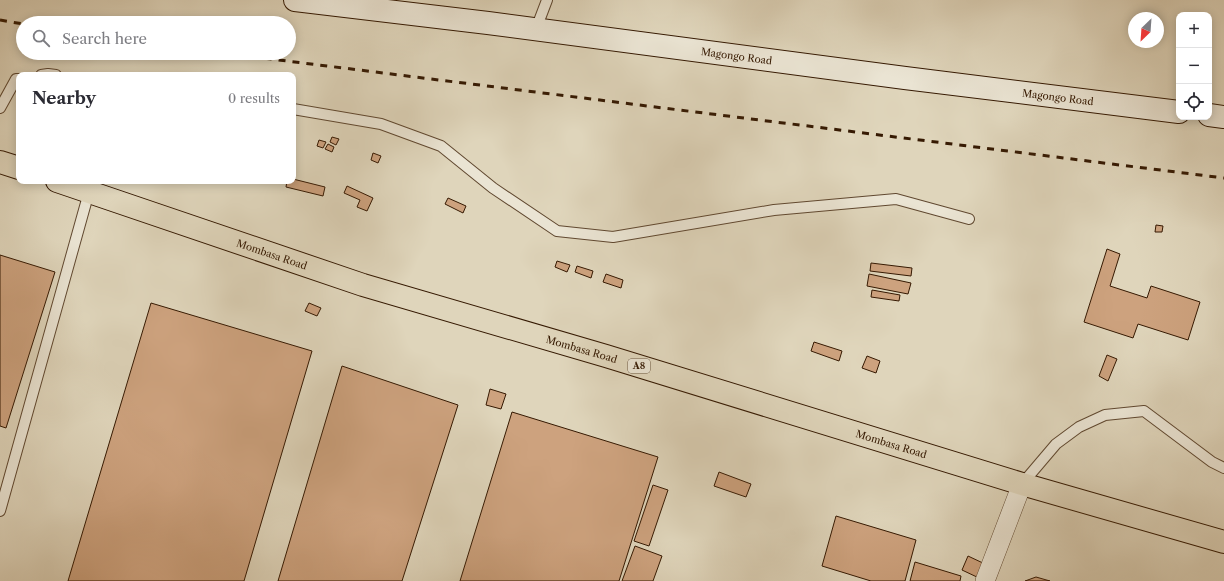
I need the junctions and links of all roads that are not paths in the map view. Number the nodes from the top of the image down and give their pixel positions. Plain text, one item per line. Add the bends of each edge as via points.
1 (295, 0) edge
2 (547, 0) edge
3 (536, 29) junction
4 (16, 79) edge
5 (0, 108) edge
6 (296, 110) edge
7 (1176, 112) edge
8 (1212, 116) edge
9 (1224, 117) edge
10 (0, 162) edge
11 (16, 167) edge
12 (66, 184) edge
13 (89, 192) junction
14 (969, 219) dead end
15 (1224, 468) edge
16 (1022, 484) junction
17 (0, 511) edge
18 (1224, 542) edge
19 (985, 581) edge

1 - 3 street, Magongo Road
2 - 3 lane
3 - 7 street, Magongo Road
4 - 5 lane
6 - 14 lane via 381,124 441,146 493,188 557,231 613,237 774,210 896,199
8 - 9 street
10 - 11 highway
12 - 13 highway, Mombasa Road / A8
13 - 16 highway, Mombasa Road / A8 via 363,285 599,354
13 - 17 lane
15 - 16 lane via 1212,462 1144,411 1105,415 1080,427 1056,444
16 - 18 highway, Mombasa Road / A8
16 - 19 street

